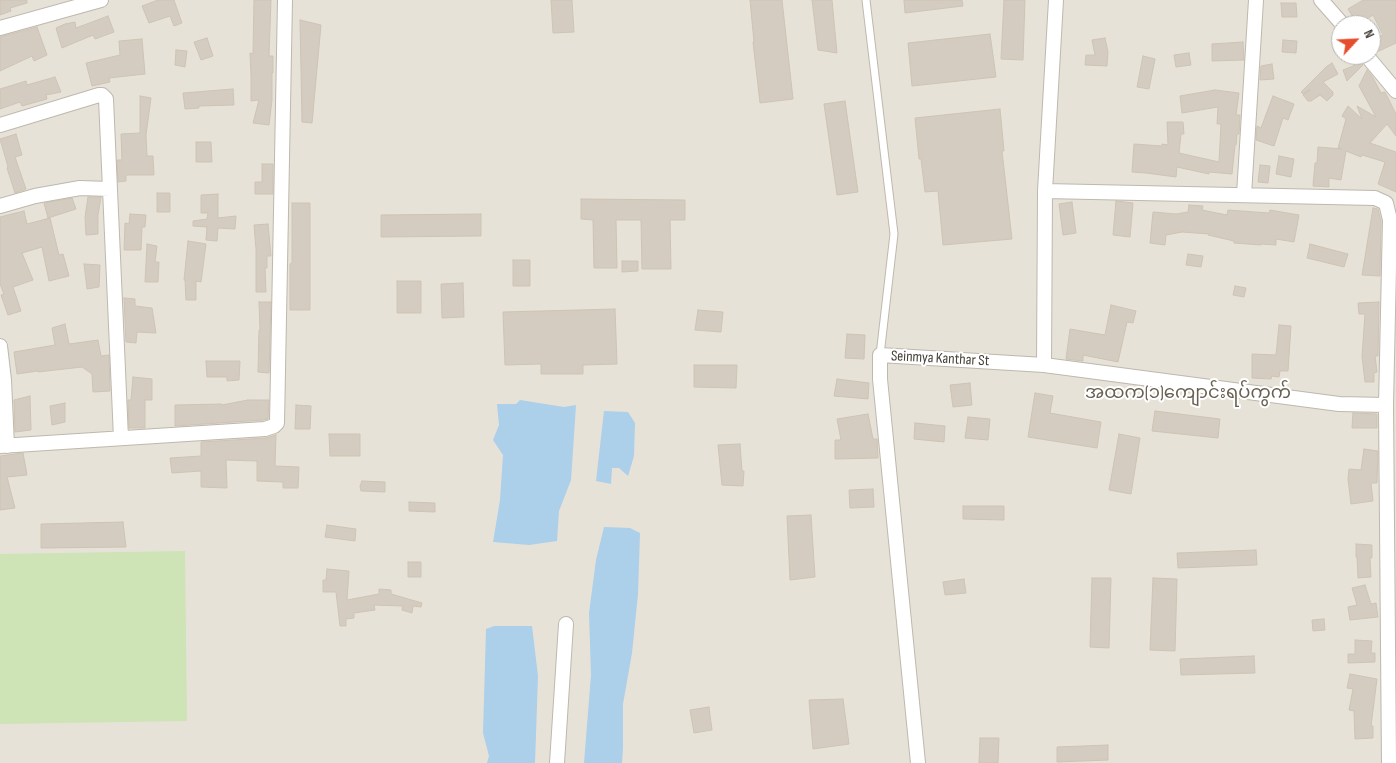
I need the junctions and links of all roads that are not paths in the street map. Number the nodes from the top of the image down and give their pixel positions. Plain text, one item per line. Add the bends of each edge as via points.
1 (285, 0) edge
2 (866, 0) edge
3 (1056, 0) edge
4 (1256, 0) edge
5 (1321, 0) edge
6 (94, 1) edge
7 (1334, 15) edge
8 (0, 28) edge
9 (1374, 65) edge
10 (1396, 91) edge
11 (0, 125) edge
12 (110, 189) junction
13 (1045, 192) junction
14 (1244, 195) junction
15 (1391, 204) edge
16 (0, 206) edge
17 (0, 346) edge
18 (880, 356) junction
19 (1044, 365) junction
20 (1386, 405) junction
21 (121, 438) junction
22 (4, 446) edge
23 (566, 624) dead end
24 (557, 763) edge
25 (918, 763) edge
26 (1389, 763) edge

1 - 21 street via 277,423 265,429
2 - 18 lane via 894,234
3 - 13 street
4 - 14 street
5 - 7 street
6 - 8 street
9 - 10 street
11 - 12 street via 102,95 106,99
12 - 16 street via 80,188
12 - 21 street
13 - 14 street
13 - 19 street
14 - 15 street via 1375,198
15 - 20 street
17 - 22 street via 4,380
18 - 19 street, Seinmya Kanthar St
18 - 25 street, Seinmya Kanthar St
19 - 20 street, Seinmya Kanthar St via 1339,404
20 - 26 street
21 - 22 street
23 - 24 street

